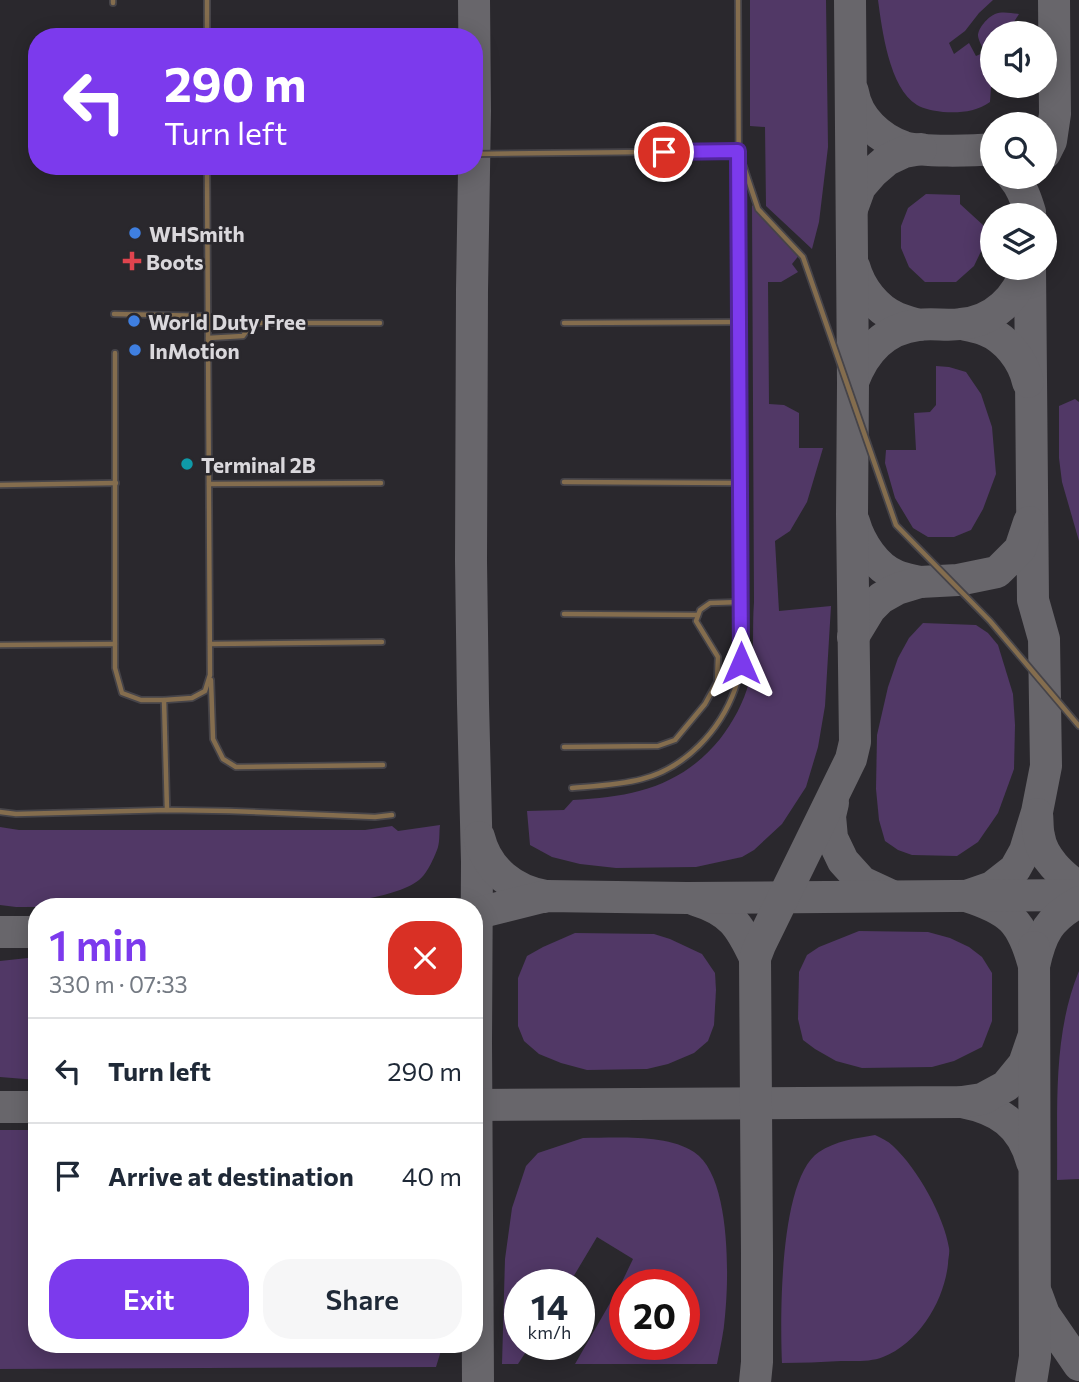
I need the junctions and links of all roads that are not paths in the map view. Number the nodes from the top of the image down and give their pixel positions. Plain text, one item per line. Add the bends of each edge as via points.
1 (207, 0) edge
2 (738, 0) edge
3 (207, 28) edge
4 (738, 151) junction
5 (483, 153) edge
6 (207, 175) edge
7 (114, 314) dead end
8 (208, 316) junction
9 (739, 322) junction
10 (380, 323) dead end
11 (564, 323) dead end
12 (208, 338) junction
13 (115, 353) dead end
14 (564, 482) dead end
15 (116, 483) junction
16 (381, 483) dead end
17 (740, 483) junction
18 (209, 484) junction
19 (0, 485) edge
20 (741, 602) junction
21 (564, 614) dead end
22 (698, 615) junction
23 (382, 642) dead end
24 (210, 643) junction
25 (115, 644) junction
26 (0, 645) edge
27 (210, 675) junction
28 (164, 700) junction
29 (1079, 726) edge
30 (564, 747) dead end
31 (383, 765) dead end
32 (572, 789) dead end
33 (167, 810) junction
34 (0, 812) edge
35 (392, 815) dead end

1 - 3 lane
2 - 4 lane
4 - 5 lane
4 - 9 lane
4 - 29 lane via 758,209 803,257 896,525 990,621
6 - 8 lane
7 - 8 lane
8 - 12 lane
9 - 11 lane
9 - 17 lane
10 - 12 lane via 252,323 243,335
12 - 18 lane
13 - 15 lane
14 - 17 lane
15 - 19 lane
15 - 25 lane
16 - 18 lane
17 - 20 lane
18 - 24 lane
20 - 22 lane via 710,603
20 - 32 lane via 741,663 735,689 704,740 660,773
21 - 22 lane
22 - 30 lane via 696,621 718,657 717,682 705,705 675,740 658,746
23 - 24 lane
24 - 27 lane
25 - 26 lane
25 - 28 lane via 122,693 141,701
27 - 28 lane via 205,691 192,698
27 - 31 lane via 213,739 223,759 236,767
28 - 33 lane
33 - 34 lane
33 - 35 lane

